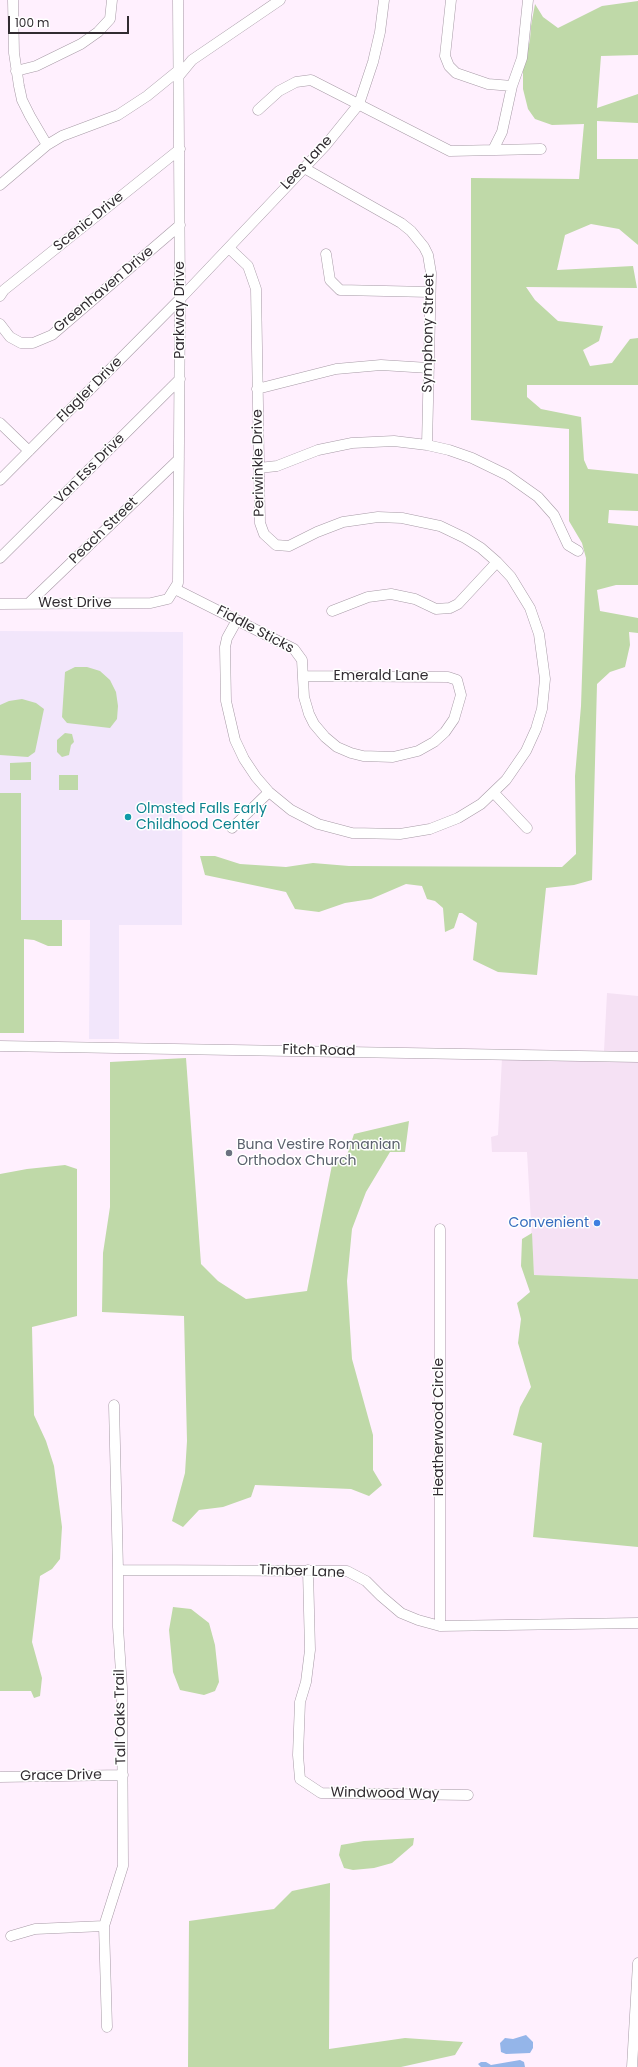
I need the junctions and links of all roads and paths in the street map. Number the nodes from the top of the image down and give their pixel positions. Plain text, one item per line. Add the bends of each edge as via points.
1 (13, 0) edge
2 (112, 0) edge
3 (178, 0) edge
4 (280, 0) edge
5 (384, 0) edge
6 (451, 0) edge
7 (528, 0) edge
8 (16, 71) junction
9 (179, 74) junction
10 (512, 86) junction
11 (359, 104) junction
12 (258, 110) dead end
13 (48, 145) junction
14 (180, 149) junction
15 (541, 149) dead end
16 (493, 150) junction
17 (304, 168) junction
18 (0, 185) edge
19 (180, 225) junction
20 (229, 248) junction
21 (326, 254) dead end
22 (430, 292) junction
23 (0, 296) edge
24 (180, 299) junction
25 (1, 327) edge
26 (429, 368) junction
27 (180, 379) junction
28 (258, 389) junction
29 (0, 423) edge
30 (427, 445) junction
31 (29, 451) junction
32 (179, 459) junction
33 (259, 468) junction
34 (0, 480) edge
35 (578, 551) dead end
36 (0, 558) edge
37 (497, 562) junction
38 (175, 589) junction
39 (0, 604) edge
40 (30, 604) junction
41 (332, 611) dead end
42 (237, 620) junction
43 (304, 676) junction
44 (457, 680) joint
45 (269, 792) junction
46 (494, 793) junction
47 (232, 828) dead end
48 (527, 828) dead end
49 (0, 1046) edge
50 (638, 1057) edge
51 (440, 1229) dead end
52 (114, 1405) dead end
53 (118, 1570) junction
54 (308, 1570) junction
55 (638, 1623) edge
56 (440, 1626) junction
57 (123, 1775) junction
58 (0, 1777) edge
59 (468, 1795) dead end
60 (104, 1926) junction
61 (11, 1936) dead end
62 (638, 1963) edge
63 (107, 2027) dead end
64 (632, 2067) edge

1 - 8 street
2 - 8 street via 110,19 98,32 75,48 36,66
3 - 9 street, Parkway Drive
4 - 9 street via 192,60
5 - 11 street, Lees Lane via 373,62
6 - 10 street via 445,56 449,66 456,73 488,84
7 - 10 street via 522,58
8 - 13 street via 22,100
9 - 13 street via 118,115 62,136
9 - 14 street, Parkway Drive
10 - 16 street via 502,132
11 - 12 street via 312,80 296,82 279,91
11 - 16 street via 450,151
11 - 17 street, Lees Lane
13 - 18 street
14 - 19 street, Parkway Drive
14 - 23 street, Scenic Drive via 10,285
15 - 16 street
17 - 20 street, Lees Lane
17 - 22 street, Symphony Street via 412,231 428,256 431,273
19 - 24 street, Parkway Drive
19 - 25 street, Greenhaven Drive via 52,335 33,343 20,343
20 - 24 street, Lees Lane
20 - 28 street, Periwinkle Drive via 248,266 256,288
21 - 22 street via 330,280 340,290
22 - 26 street, Symphony Street
24 - 27 street, Parkway Drive
24 - 31 street, Flagler Drive
26 - 28 street via 381,365 344,368
26 - 30 street, Symphony Street
27 - 32 street, Parkway Drive
27 - 36 street, Van Ess Drive
28 - 33 street, Periwinkle Drive
29 - 31 street
30 - 33 street via 394,441 352,443 318,450 277,466
30 - 35 street via 472,458 507,475 527,489 548,507 559,524 564,540 572,549
31 - 34 street, Flagler Drive
32 - 38 street, Parkway Drive via 178,583
32 - 40 street, Peach Street
33 - 37 street, Periwinkle Drive via 261,527 264,534 276,545 293,545 326,528 357,519 402,518 427,522 453,532 481,548
37 - 41 street via 458,604 450,608 436,609 415,599 391,594 368,597
37 - 46 street, Periwinkle Drive via 511,577 530,608 542,647 545,679 542,709 531,740 517,766
38 - 40 street, West Drive via 168,599 150,603
38 - 42 street, Fiddle Sticks
39 - 40 street, West Drive
42 - 43 street, Fiddle Sticks via 294,649 302,660
42 - 45 street, Periwinkle Drive via 227,638 226,702 230,723 244,759
43 - 44 street, Emerald Lane via 441,677
43 - 44 street, Fiddle Sticks via 304,697 308,714 325,737 337,747 351,753 375,757 410,754 434,742 445,732 454,719 460,702
45 - 46 street, Periwinkle Drive via 291,810 318,824 352,833 373,835 400,834 435,827 463,815
45 - 47 street
46 - 48 street
49 - 50 street, Fitch Road
51 - 56 street, Heatherwood Circle
52 - 53 street, Tall Oaks Trail
53 - 54 street, Timber Lane
53 - 57 street, Tall Oaks Trail
54 - 56 street, Timber Lane via 347,1571 366,1581 401,1612
54 - 59 street, Windwood Way via 310,1650 306,1682 300,1702 300,1779 321,1792
55 - 56 street, Timber Lane
57 - 58 street, Grace Drive
57 - 60 street, Tall Oaks Trail via 123,1866
60 - 61 street via 35,1929
60 - 63 street, Tall Oaks Trail
62 - 64 street

